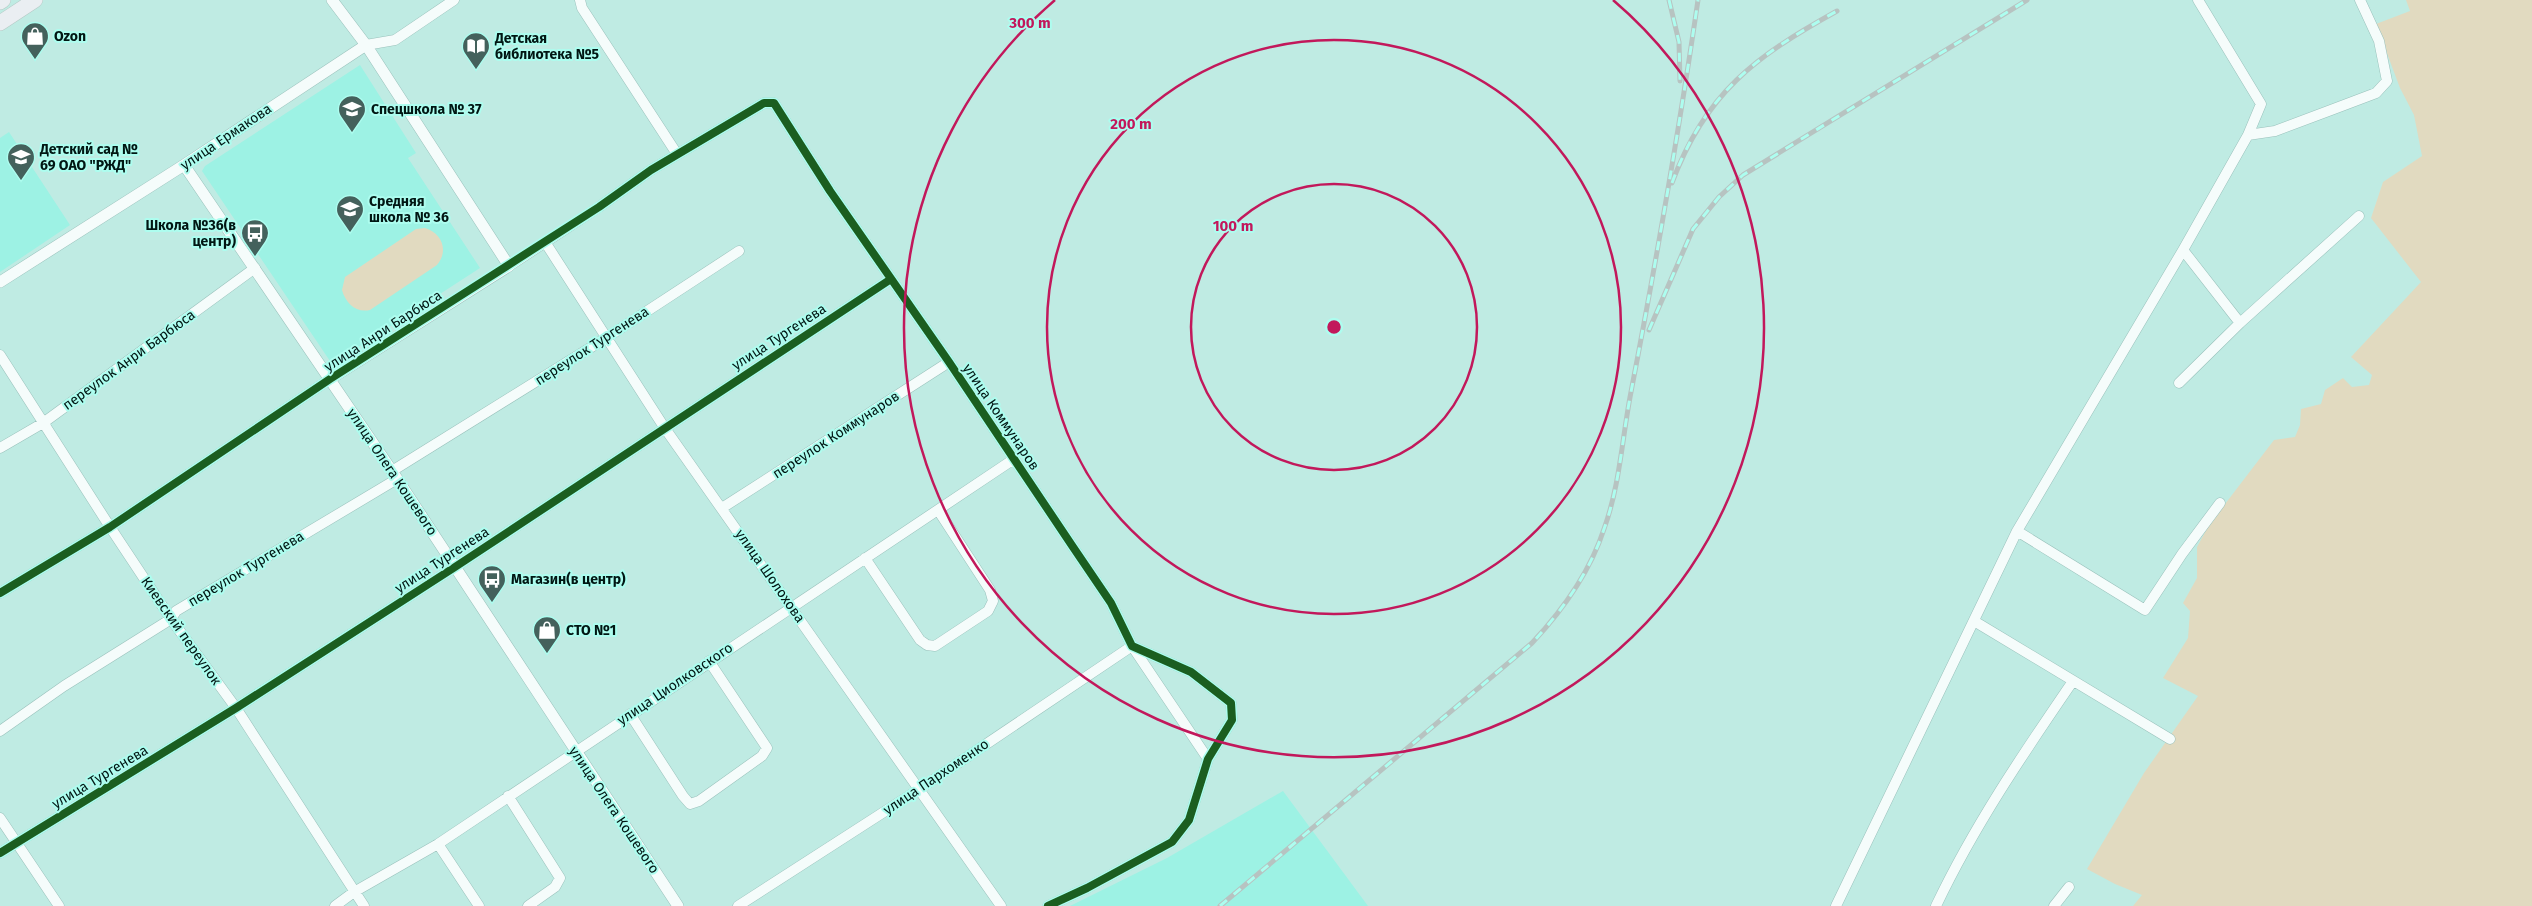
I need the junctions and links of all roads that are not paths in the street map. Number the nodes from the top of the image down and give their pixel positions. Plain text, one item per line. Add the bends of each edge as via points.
1 (35, 0) edge
2 (332, 0) edge
3 (454, 0) edge
4 (580, 0) edge
5 (2198, 0) edge
6 (2360, 0) edge
7 (0, 23) edge
8 (366, 45) junction
9 (780, 111) joint
10 (2248, 134) junction
11 (677, 154) junction
12 (184, 165) junction
13 (2359, 216) dead end
14 (545, 242) junction
15 (2183, 250) junction
16 (739, 251) dead end
17 (508, 266) junction
18 (255, 268) junction
19 (891, 279) junction
20 (0, 282) edge
21 (2240, 323) junction
22 (606, 338) junction
23 (0, 355) edge
24 (949, 362) junction
25 (330, 379) junction
26 (2179, 383) dead end
27 (44, 423) junction
28 (664, 427) junction
29 (0, 448) edge
30 (1014, 459) junction
31 (394, 475) junction
32 (2220, 503) dead end
33 (722, 508) junction
34 (938, 510) junction
35 (110, 527) junction
36 (2017, 531) junction
37 (865, 558) junction
38 (456, 566) junction
39 (0, 593) edge
40 (791, 607) junction
41 (171, 619) junction
42 (1974, 621) junction
43 (1132, 646) junction
44 (709, 661) junction
45 (2073, 681) junction
46 (236, 708) junction
47 (630, 714) junction
48 (0, 731) edge
49 (2170, 739) dead end
50 (574, 751) junction
51 (1208, 759) junction
52 (918, 790) junction
53 (508, 796) junction
54 (0, 818) edge
55 (16, 842) junction
56 (438, 844) junction
57 (0, 853) edge
58 (2069, 887) dead end
59 (354, 892) junction
60 (59, 906) edge
61 (335, 906) edge
62 (364, 906) edge
63 (479, 906) edge
64 (528, 906) edge
65 (678, 906) edge
66 (738, 906) edge
67 (1001, 906) edge
68 (1048, 906) edge
69 (1836, 906) edge
70 (1936, 906) edge
71 (2054, 906) edge

1 - 7 main road
2 - 8 street
3 - 8 street, улица Ермакова via 395,40
4 - 11 street via 582,8
5 - 10 street via 2261,104
6 - 10 street via 2379,41 2387,81 2376,92 2331,110 2275,131
8 - 12 street, улица Ермакова
8 - 17 street
9 - 11 street, улица Анри Барбюса via 774,103 764,103
9 - 19 street, улица Коммунаров
10 - 15 street
11 - 14 street, улица Анри Барбюса
12 - 18 street, улица Олега Кошевого
12 - 20 street, улица Ермакова
13 - 21 street
14 - 17 street, улица Анри Барбюса
14 - 22 street, улица Шолохова
15 - 21 street
15 - 36 street
16 - 22 street, переулок Тургенева
17 - 25 street, улица Анри Барбюса
18 - 25 street, улица Олега Кошевого
18 - 27 street, переулок Анри Барбюса
19 - 24 street, улица Коммунаров
19 - 28 street, улица Тургенева
21 - 26 street
22 - 28 street, улица Шолохова
22 - 31 street, переулок Тургенева
23 - 27 street, Киевский переулок
24 - 30 street, улица Коммунаров
24 - 33 street, переулок Коммунаров
25 - 31 street, улица Олега Кошевого
25 - 35 street, улица Анри Барбюса
27 - 29 street, переулок Анри Барбюса
27 - 35 street, Киевский переулок
28 - 33 street, улица Шолохова
28 - 38 street, улица Тургенева
30 - 34 street, улица Циолковского
30 - 43 street, улица Коммунаров via 1110,603
31 - 38 street, улица Олега Кошевого
31 - 41 street, переулок Тургенева via 176,611
32 - 36 street via 2146,610
33 - 40 street, улица Шолохова
34 - 37 street, улица Циолковского
34 - 37 street via 990,590 993,601 988,610 936,646 920,640
35 - 39 street, улица Анри Барбюса
35 - 41 street, Киевский переулок
36 - 42 street
37 - 40 street, улица Циолковского
38 - 46 street, улица Тургенева
38 - 50 street, улица Олега Кошевого
40 - 44 street, улица Циолковского
40 - 52 street, улица Шолохова
41 - 46 street, Киевский переулок
41 - 48 street, переулок Тургенева via 56,691
42 - 45 street
42 - 69 street
43 - 51 street, улица Коммунаров
43 - 51 street via 1192,672 1231,703 1232,720
43 - 52 street, улица Пархоменко
44 - 47 street, улица Циолковского
44 - 47 street via 767,748 762,756 699,802 690,804 683,796
45 - 49 street
45 - 70 street via 2007,778 1961,854
46 - 55 street, улица Тургенева
46 - 59 street, Киевский переулок
47 - 50 street, улица Циолковского
50 - 53 street, улица Циолковского
50 - 65 street, улица Олега Кошевого
51 - 68 street via 1189,820 1172,842
52 - 66 street, улица Пархоменко
52 - 67 street, улица Шолохова
53 - 56 street, улица Циолковского
53 - 64 street via 560,878 555,887
54 - 55 street
55 - 57 street, улица Тургенева
55 - 60 street
56 - 59 street, улица Циолковского
56 - 63 street
58 - 71 street
59 - 61 street, улица Циолковского
59 - 62 street, Киевский переулок

